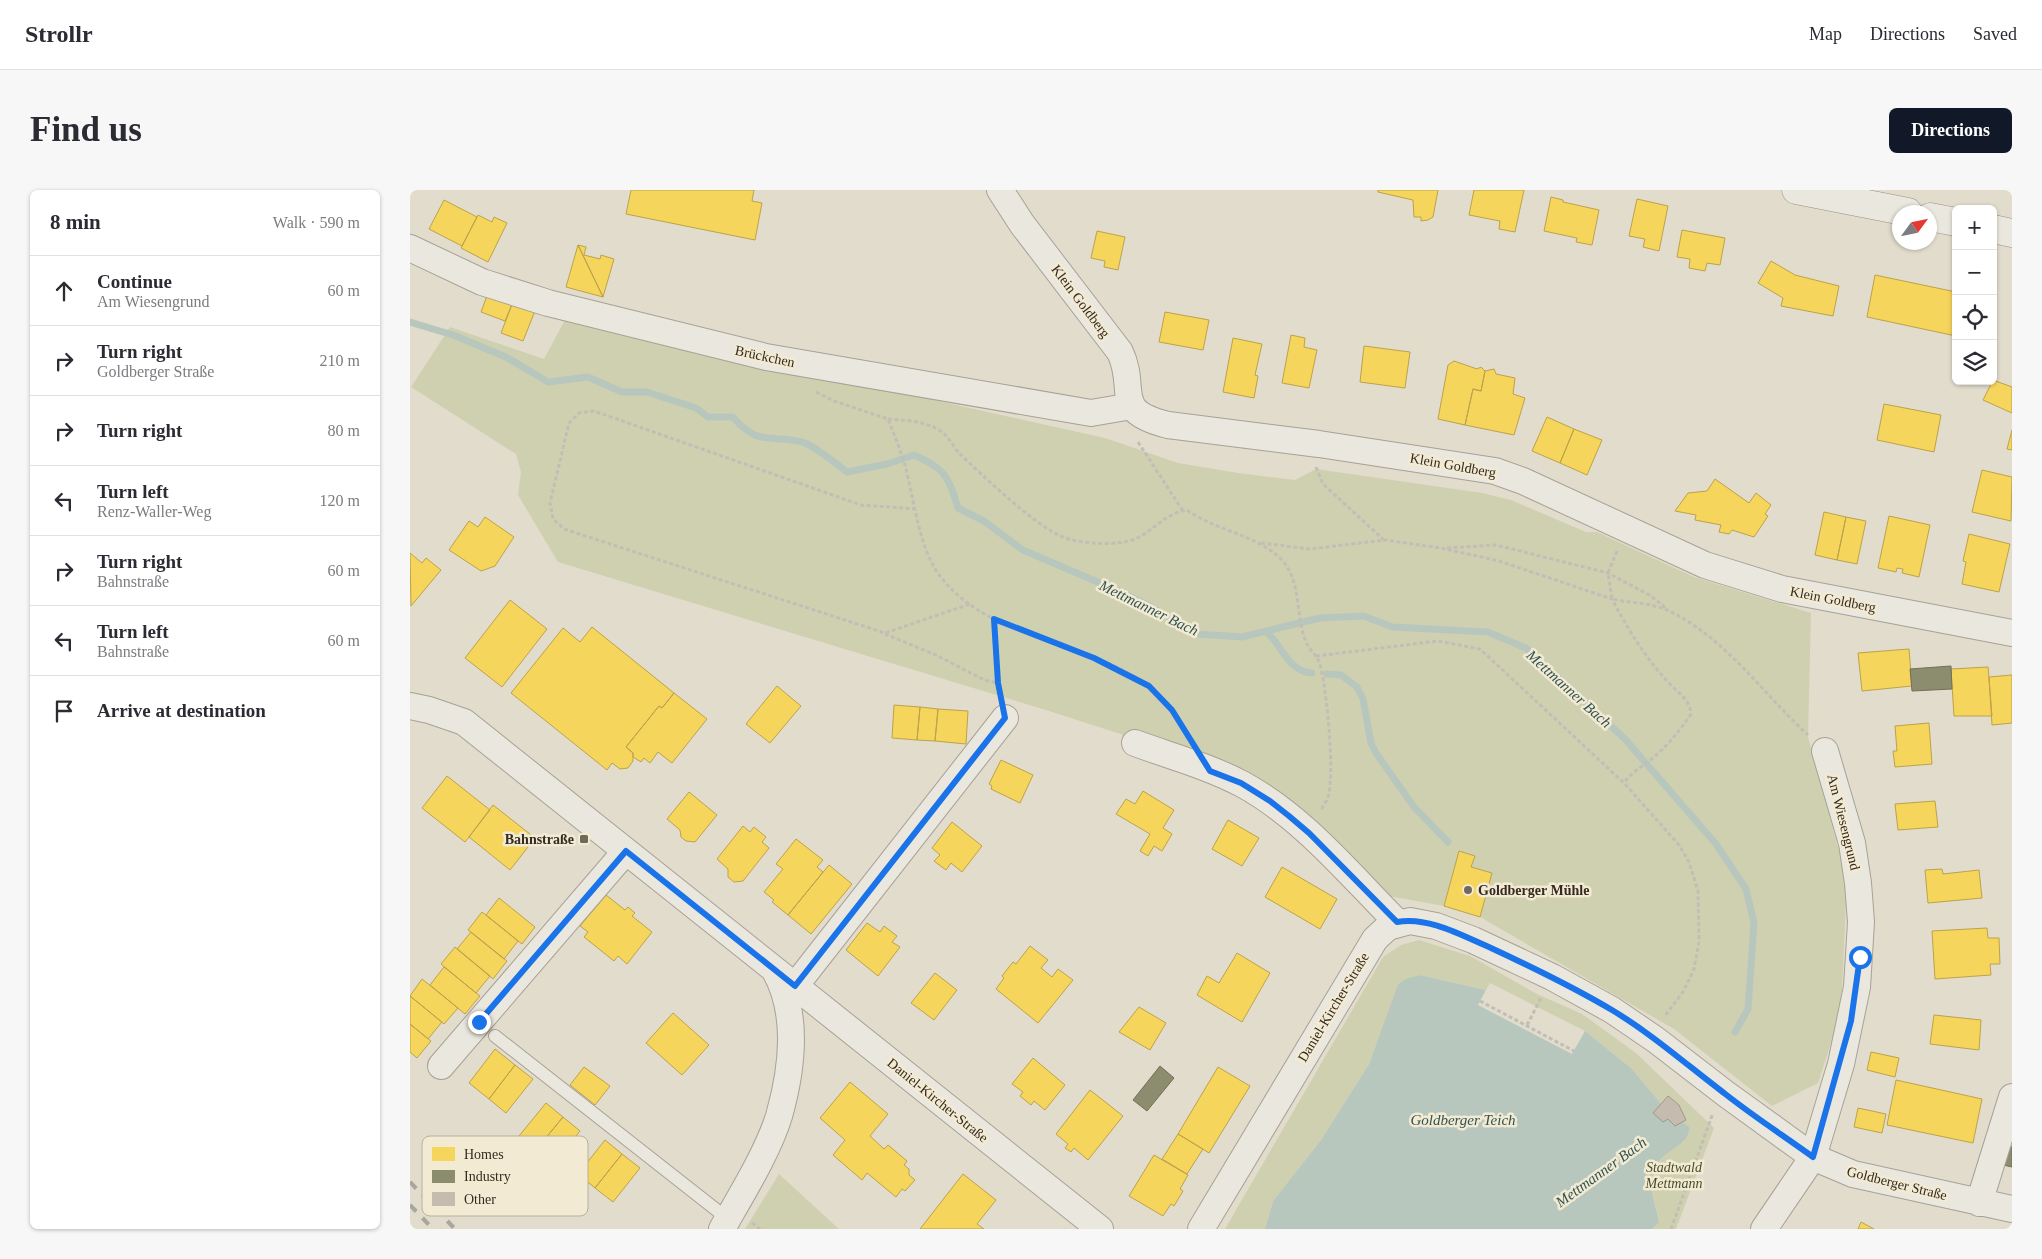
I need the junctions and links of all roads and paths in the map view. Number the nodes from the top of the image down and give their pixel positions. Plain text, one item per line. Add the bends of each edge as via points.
1 (1000, 190) edge
2 (1796, 190) edge
3 (1837, 194) edge
4 (1892, 208) edge
5 (1937, 218) edge
6 (1952, 221) edge
7 (1997, 230) edge
8 (2012, 233) edge
9 (410, 248) edge
10 (812, 390) dead end
11 (1132, 406) junction
12 (888, 419) junction
13 (1320, 444) junction
14 (916, 509) junction
15 (1182, 511) junction
16 (1385, 540) junction
17 (1260, 543) junction
18 (1441, 548) junction
19 (1608, 573) junction
20 (1612, 599) junction
21 (970, 604) junction
22 (1667, 610) junction
23 (994, 619) junction
24 (885, 633) junction
25 (2012, 633) edge
26 (1316, 656) junction
27 (998, 683) junction
28 (410, 706) edge
29 (1005, 718) joint
30 (1135, 742) dead end
31 (1825, 751) joint
32 (1210, 771) junction
33 (1624, 783) junction
34 (1309, 833) junction
35 (626, 851) junction
36 (1397, 922) junction
37 (1552, 977) junction
38 (785, 978) junction
39 (1480, 1001) dead end
40 (1526, 1026) junction
41 (1650, 1035) junction
42 (495, 1036) dead end
43 (1574, 1051) dead end
44 (441, 1066) dead end
45 (1726, 1094) junction
46 (2012, 1097) edge
47 (1813, 1157) junction
48 (1979, 1203) junction
49 (2012, 1209) edge
50 (725, 1224) edge
51 (1100, 1229) edge
52 (1201, 1229) edge
53 (1672, 1229) edge
54 (1764, 1229) edge

1 - 11 street, Klein Goldberg via 1022,224 1120,352
2 - 3 main road
3 - 4 main road
5 - 6 main road
7 - 8 main road
9 - 11 street, Brückchen via 482,282 548,303 766,358 1091,413
10 - 12 path
11 - 13 street, Klein Goldberg via 1146,418 1168,425
11 - 15 path via 1133,436
12 - 14 path via 900,449
12 - 15 path via 909,420 939,430 1014,502 1044,527 1063,537 1093,543 1127,542
13 - 16 path via 1316,469 1323,484
13 - 25 street, Klein Goldberg via 1495,471 1733,575 1782,589
14 - 21 path via 933,564 948,585
14 - 24 path via 862,505 594,411 579,413 568,423 550,503 553,520 564,529
15 - 17 path via 1187,510 1198,518
16 - 17 path via 1310,549
16 - 18 path
17 - 26 path via 1281,559 1291,572 1306,643
18 - 19 path via 1496,545
18 - 20 path via 1499,561
19 - 20 path
19 - 22 path via 1652,596
20 - 22 path
20 - 33 path via 1647,657 1691,707 1692,714 1674,739
21 - 23 path
21 - 24 path
22 - 31 path via 1688,622 1737,661
23 - 27 path
23 - 32 path via 1094,658 1149,686 1172,710
24 - 27 path via 984,680
26 - 33 path via 1438,641 1480,649
26 - 34 path via 1322,684 1331,780 1329,795
27 - 29 path
28 - 35 street via 464,722
29 - 38 street
30 - 32 street
31 - 47 street, Am Wiesengrund via 1852,843 1858,882 1860,948 1851,1021
32 - 34 street via 1241,783 1270,801
33 - 41 path via 1679,845 1689,862 1698,891 1699,942 1694,969 1683,992
34 - 36 street
35 - 38 street
35 - 44 street
36 - 37 street, Goldberger Straße via 1414,921 1454,933
36 - 52 street, Daniel-Kircher-Straße via 1370,946
37 - 40 path
37 - 41 street, Goldberger Straße
38 - 50 street via 790,1040 787,1076 778,1117
38 - 51 street, Daniel-Kircher-Straße
39 - 40 path
40 - 43 path
41 - 45 street, Goldberger Straße
42 - 50 lane
45 - 47 street, Goldberger Straße
45 - 53 path via 1712,1114
46 - 48 street
47 - 48 street, Goldberger Straße via 1853,1174
47 - 54 street, Am Wiesengrund
48 - 49 street, Goldberger Straße

